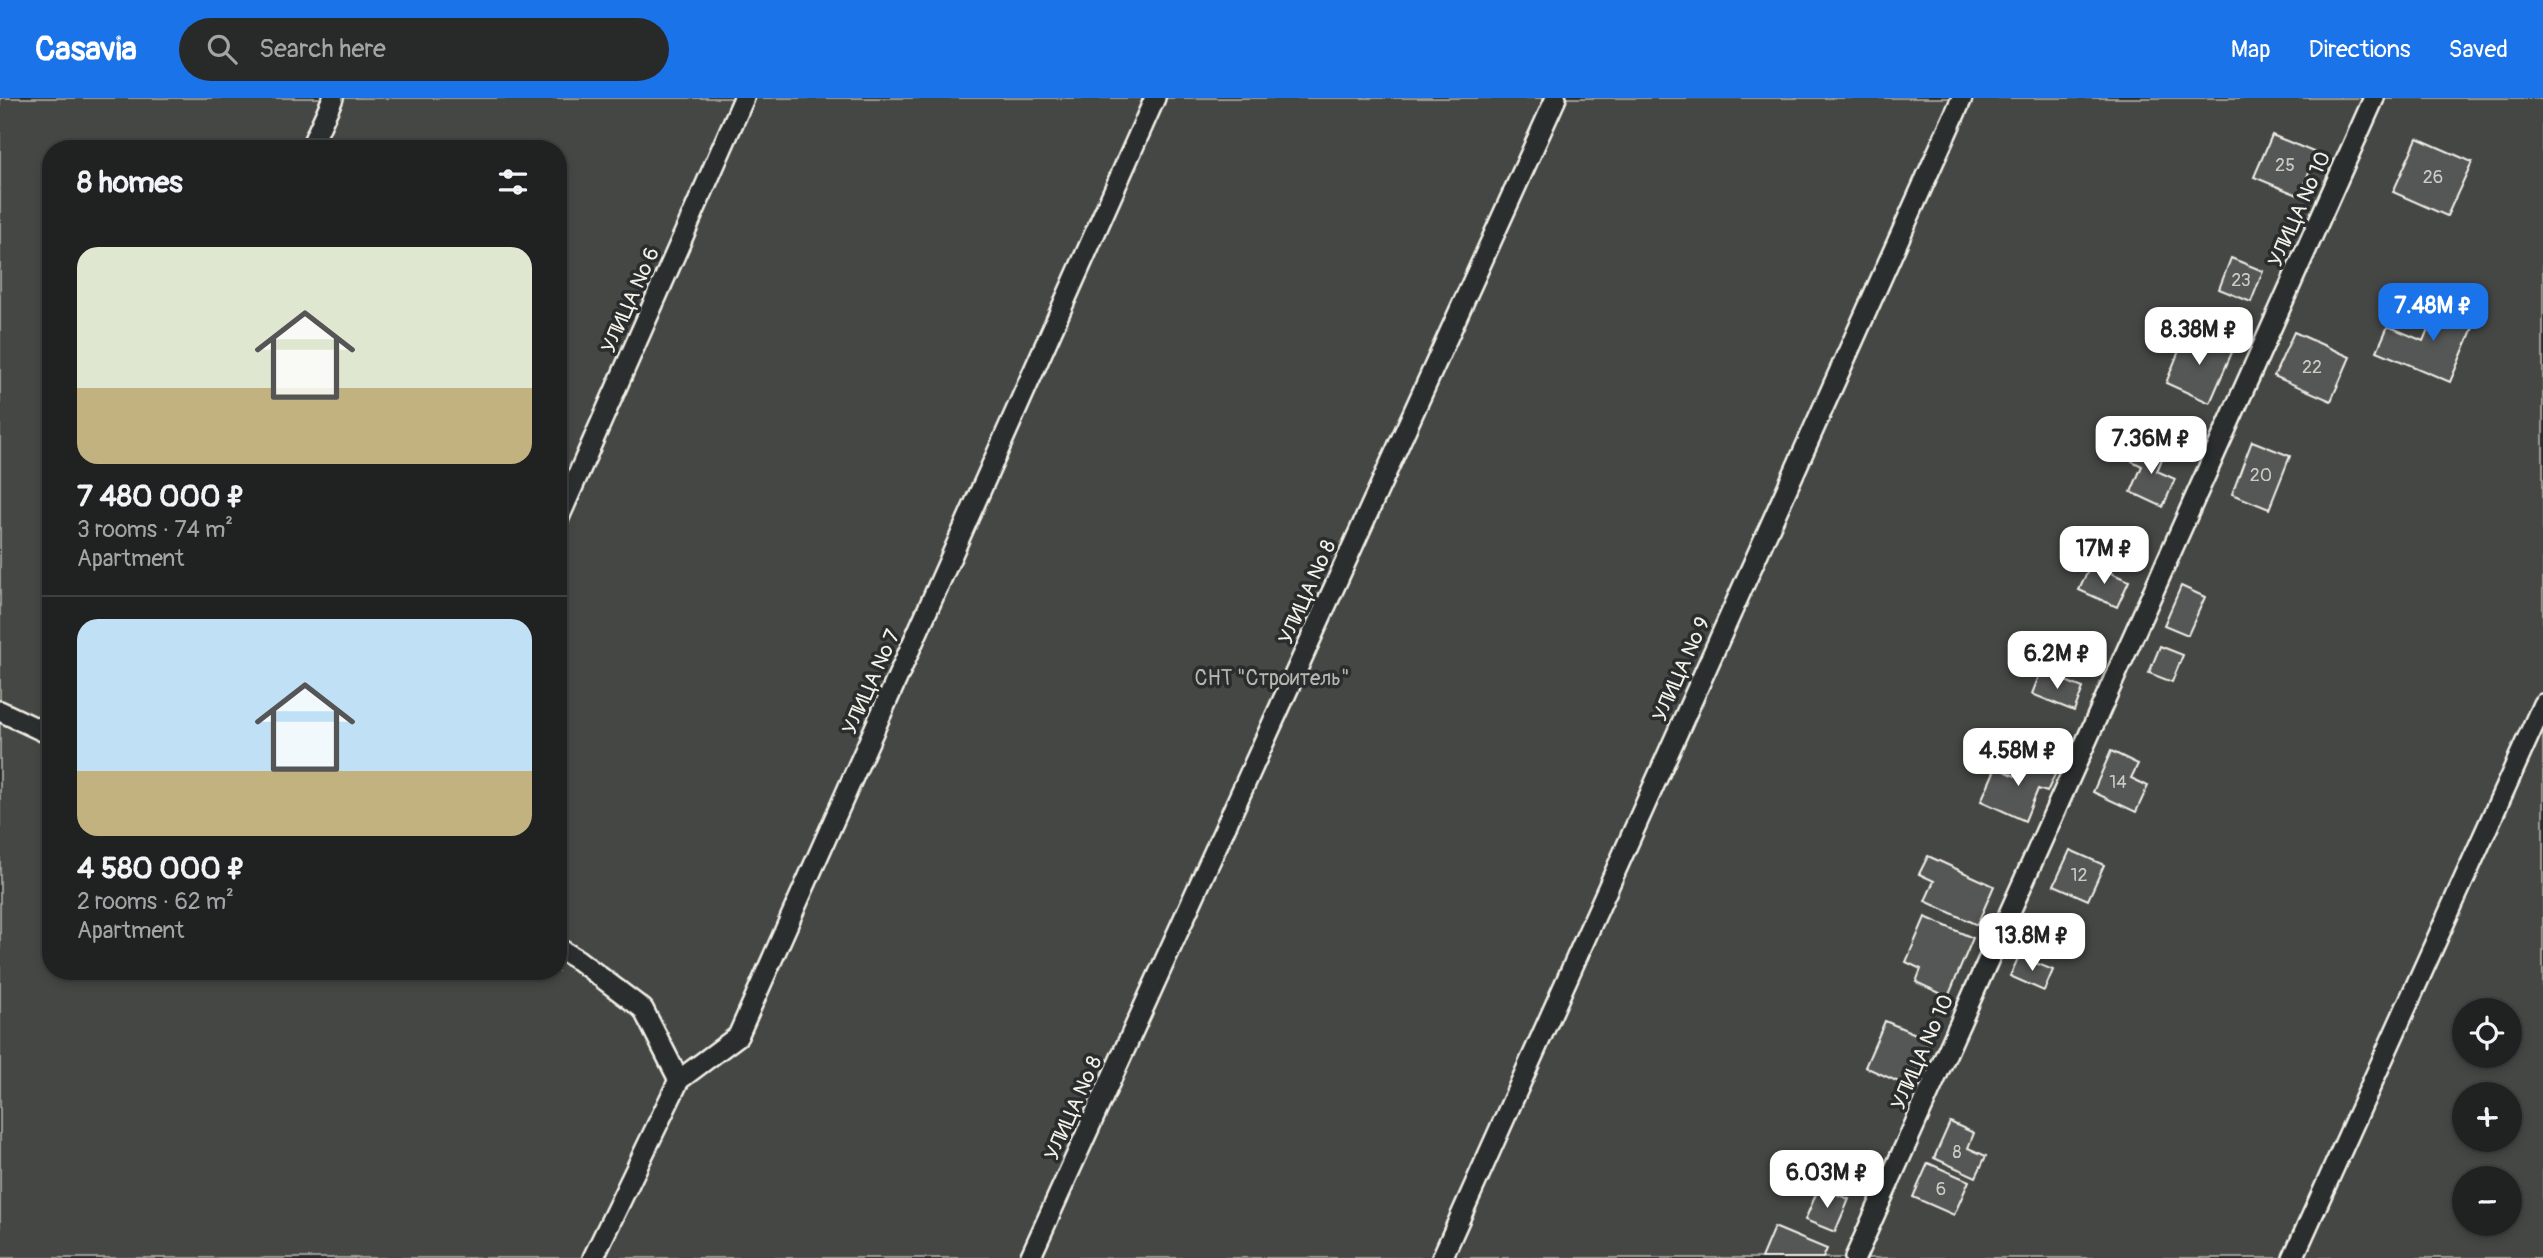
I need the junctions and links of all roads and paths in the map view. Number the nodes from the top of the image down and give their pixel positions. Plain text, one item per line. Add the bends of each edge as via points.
1 (333, 98) edge
2 (744, 98) edge
3 (1155, 98) edge
4 (1556, 98) edge
5 (1962, 98) edge
6 (2374, 98) edge
7 (314, 140) edge
8 (567, 500) edge
9 (0, 712) edge
10 (2541, 713) edge
11 (42, 731) edge
12 (567, 953) edge
13 (679, 1080) junction
14 (593, 1258) edge
15 (1030, 1258) edge
16 (1442, 1258) edge
17 (1855, 1258) edge
18 (2293, 1258) edge

1 - 7 lane
2 - 8 lane, УЛИЦА № 6
3 - 13 lane, УЛИЦА № 7 via 738,1036
4 - 15 lane, УЛИЦА № 8
5 - 16 lane, УЛИЦА № 9
6 - 17 lane, УЛИЦА № 10
9 - 11 lane
10 - 18 lane
12 - 13 lane via 643,1009
13 - 14 lane, УЛИЦА № 7

